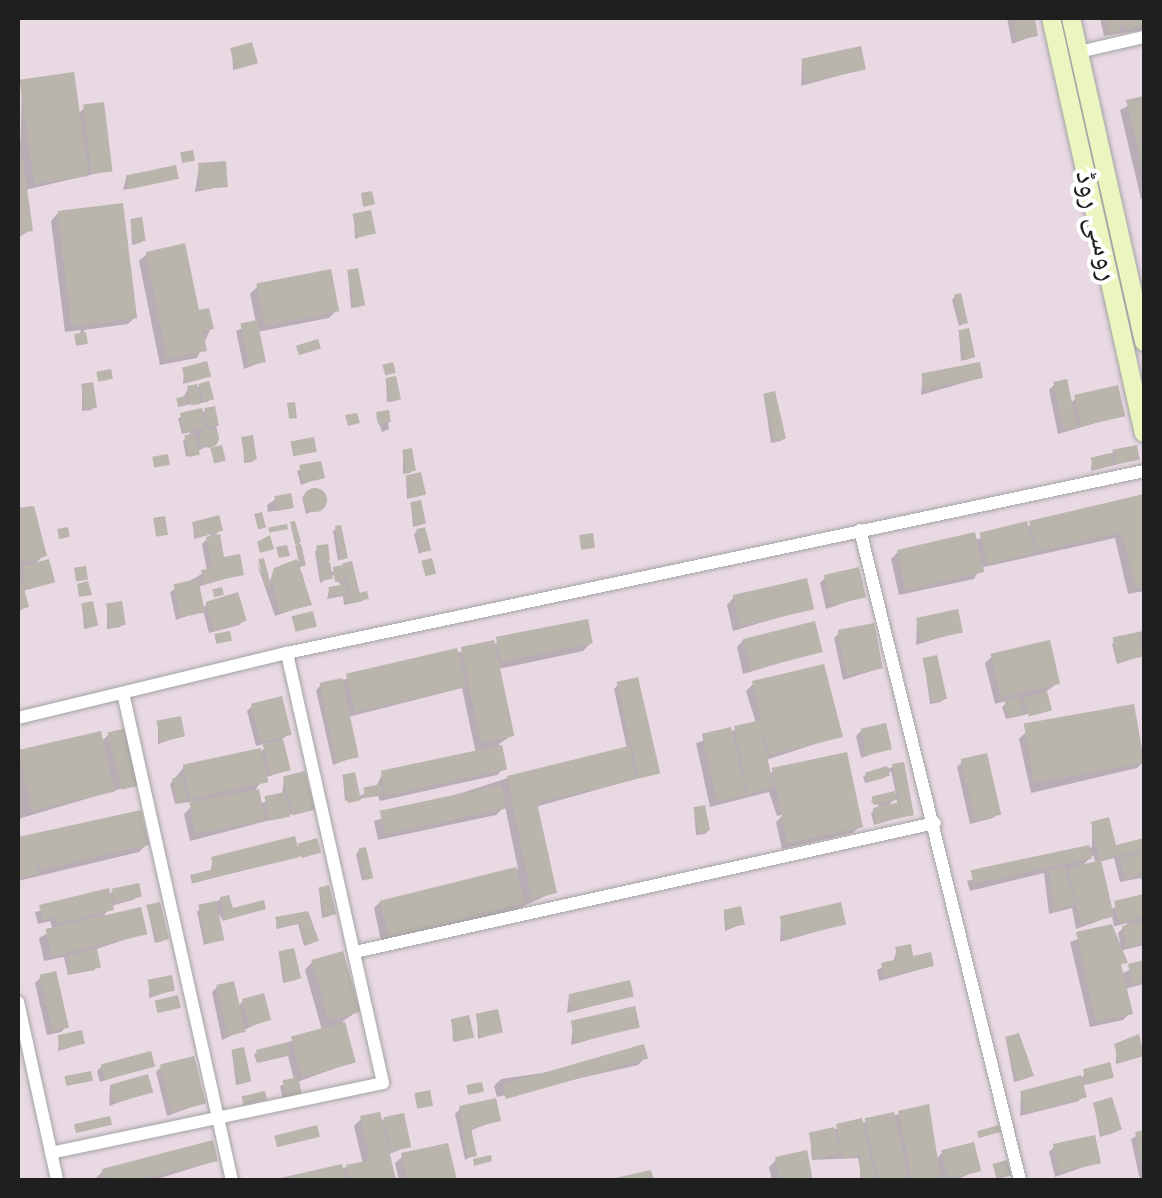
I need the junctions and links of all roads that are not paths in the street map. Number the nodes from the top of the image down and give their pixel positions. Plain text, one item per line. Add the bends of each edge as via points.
1 (1051, 18) edge
2 (1070, 18) edge
3 (1144, 38) edge
4 (1078, 52) junction
5 (1144, 342) edge
6 (1144, 433) edge
7 (1144, 471) edge
8 (860, 530) junction
9 (287, 653) junction
10 (122, 693) junction
11 (18, 718) edge
12 (935, 822) junction
13 (355, 952) junction
14 (18, 1002) edge
15 (219, 1119) junction
16 (51, 1152) junction
17 (57, 1180) edge
18 (232, 1180) edge
19 (1020, 1180) edge

1 - 6 main road, روسی روڈ
2 - 4 main road, روسی روڈ
3 - 4 street
4 - 5 main road, روسی روڈ
7 - 8 street
8 - 9 street
8 - 12 street
9 - 10 street
9 - 13 street
10 - 11 street
10 - 15 street
12 - 13 street
12 - 19 street
13 - 15 street via 383,1084
14 - 16 street
15 - 16 street
15 - 18 street
16 - 17 street

